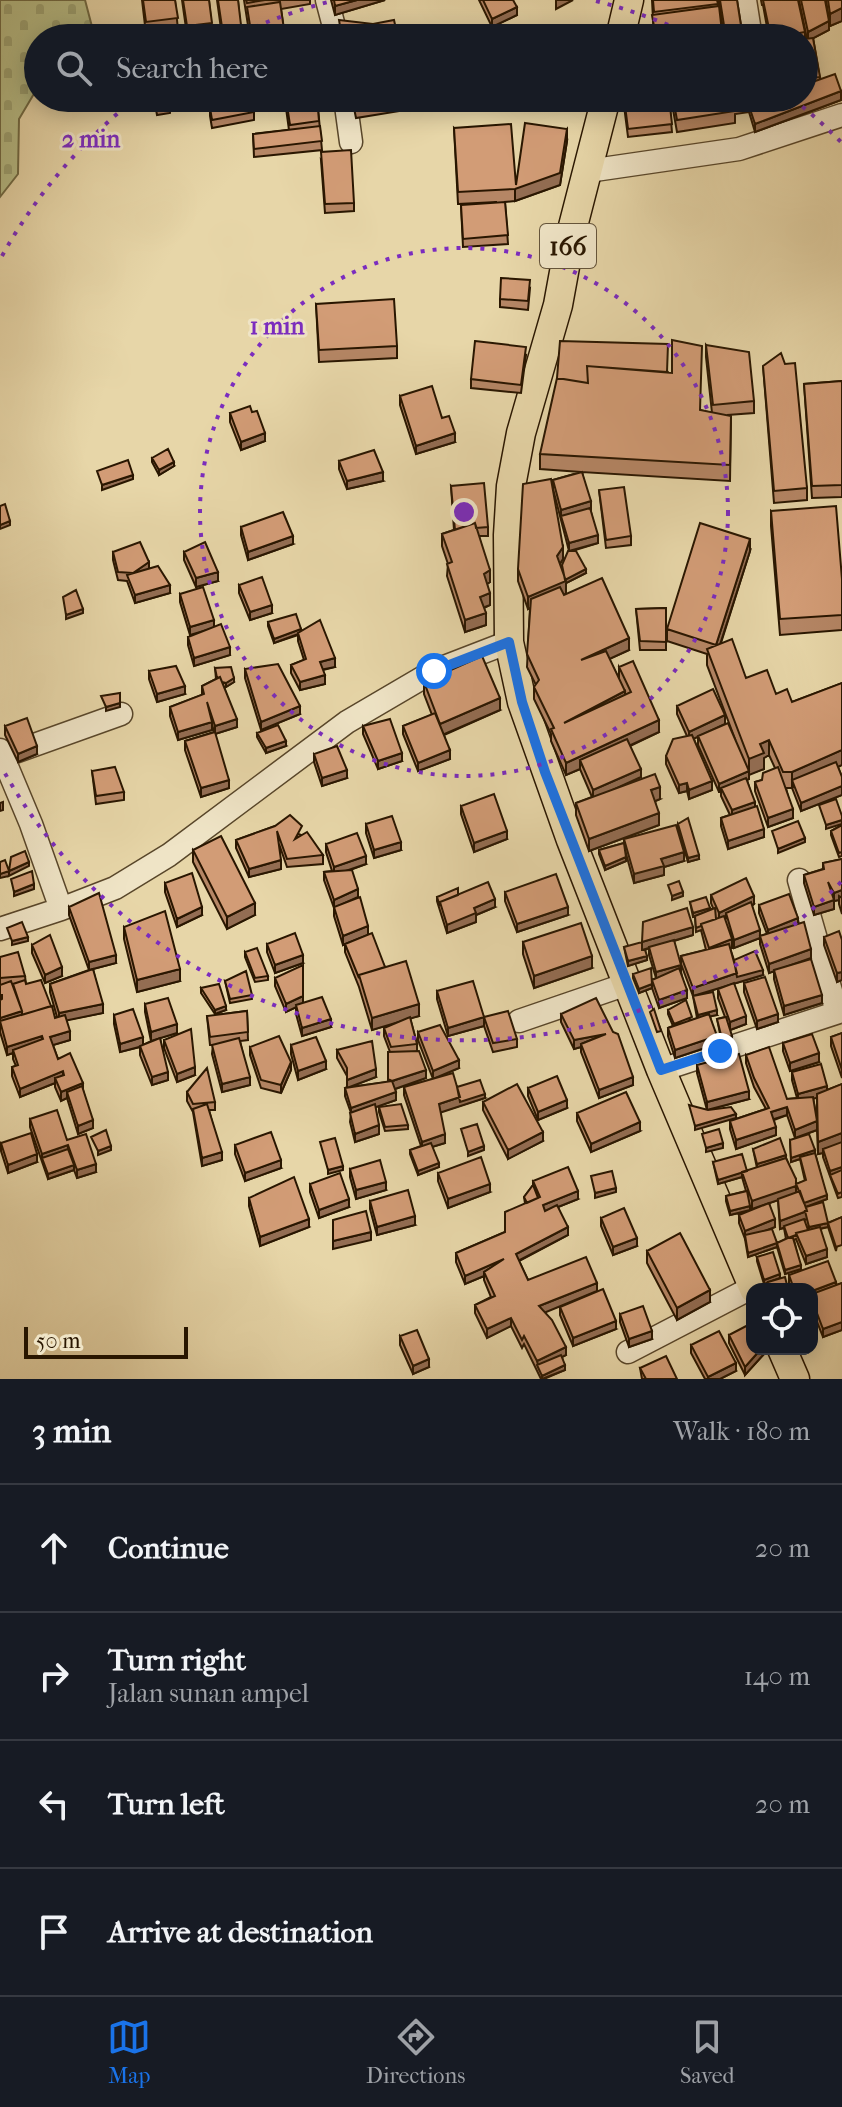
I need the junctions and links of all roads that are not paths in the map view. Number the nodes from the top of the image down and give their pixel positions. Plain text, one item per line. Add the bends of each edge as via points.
1 (327, 0) edge
2 (629, 0) edge
3 (745, 0) edge
4 (333, 24) edge
5 (623, 24) edge
6 (749, 24) edge
7 (347, 112) edge
8 (603, 112) edge
9 (842, 115) edge
10 (351, 142) dead end
11 (586, 180) junction
12 (509, 642) junction
13 (121, 714) dead end
14 (1, 753) edge
15 (799, 880) dead end
16 (61, 909) junction
17 (0, 929) edge
18 (627, 984) junction
19 (840, 1011) edge
20 (519, 1021) dead end
21 (661, 1070) junction
22 (752, 1283) edge
23 (746, 1292) edge
24 (628, 1352) edge
25 (785, 1355) edge
26 (795, 1379) edge

1 - 4 street
2 - 5 main road
3 - 6 street
7 - 10 street
8 - 11 main road, 166
9 - 11 street via 739,149
11 - 12 main road, 166 via 511,486
12 - 16 street via 434,671 383,701 169,855 115,888
12 - 18 main road, 166 via 545,772
13 - 14 street
14 - 16 street
15 - 19 street
16 - 17 street
18 - 20 street
18 - 21 main road, 166
19 - 21 street
21 - 22 main road, 166
23 - 24 street
25 - 26 main road

